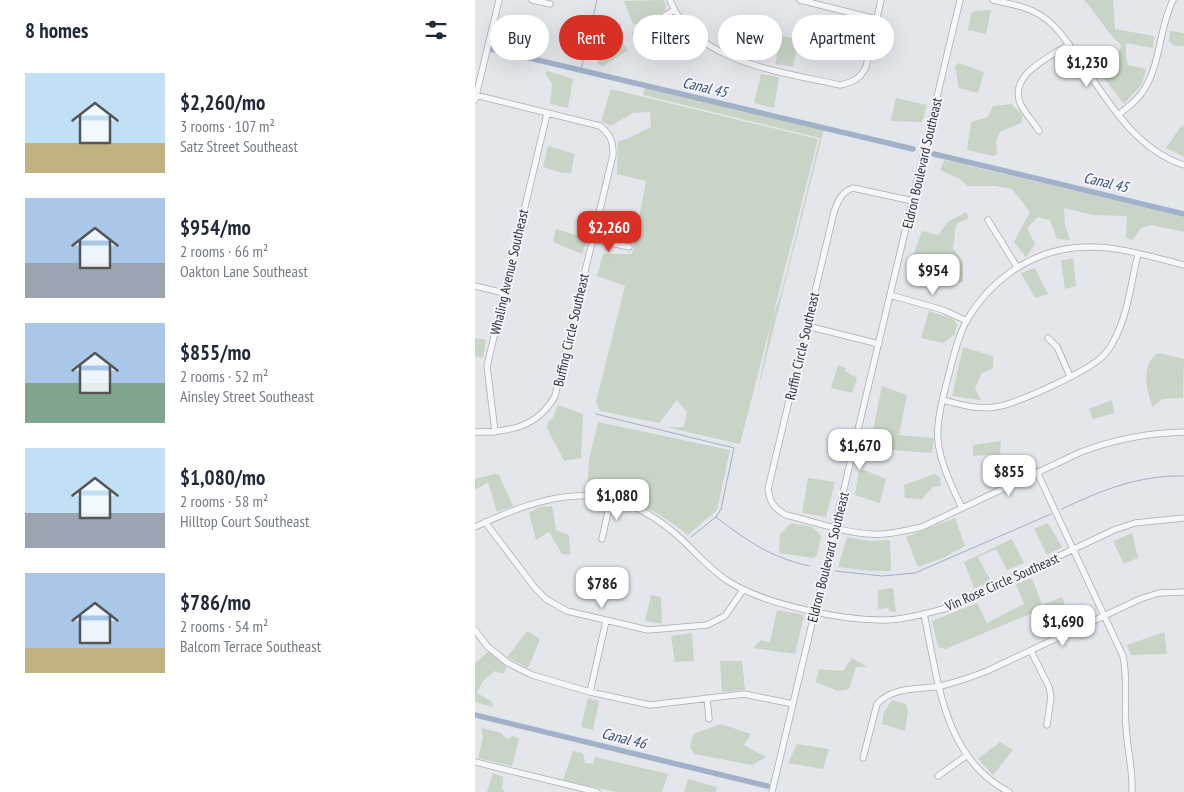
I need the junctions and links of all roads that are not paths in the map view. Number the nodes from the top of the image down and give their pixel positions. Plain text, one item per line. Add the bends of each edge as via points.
1 (499, 0) edge
2 (533, 0) edge
3 (670, 0) edge
4 (800, 0) edge
5 (881, 0) edge
6 (959, 0) edge
7 (993, 0) edge
8 (1173, 0) edge
9 (550, 4) dead end
10 (674, 10) junction
11 (666, 15) edge
12 (860, 15) edge
13 (877, 15) edge
14 (1069, 44) junction
15 (867, 60) edge
16 (475, 97) edge
17 (547, 114) junction
18 (1118, 115) junction
19 (1039, 131) dead end
20 (1184, 165) edge
21 (913, 201) junction
22 (988, 220) dead end
23 (593, 239) junction
24 (629, 247) dead end
25 (1138, 254) junction
26 (1184, 265) edge
27 (1017, 268) junction
28 (475, 286) edge
29 (504, 293) junction
30 (890, 296) junction
31 (967, 321) junction
32 (807, 326) junction
33 (1048, 338) dead end
34 (879, 344) junction
35 (1070, 376) junction
36 (943, 400) junction
37 (475, 432) edge
38 (495, 432) junction
39 (1184, 432) edge
40 (1037, 472) junction
41 (611, 498) junction
42 (962, 508) junction
43 (1184, 518) edge
44 (485, 522) junction
45 (475, 527) edge
46 (836, 527) junction
47 (602, 539) dead end
48 (1073, 550) junction
49 (743, 590) junction
50 (1184, 592) edge
51 (815, 611) junction
52 (924, 614) junction
53 (1105, 615) junction
54 (606, 621) junction
55 (475, 630) edge
56 (1031, 650) junction
57 (940, 686) junction
58 (590, 692) junction
59 (707, 698) junction
60 (793, 704) junction
61 (709, 719) dead end
62 (1047, 725) dead end
63 (966, 756) junction
64 (863, 758) dead end
65 (475, 762) edge
66 (939, 776) dead end
67 (597, 792) edge
68 (772, 792) edge
69 (1009, 792) edge
70 (1132, 792) edge

1 - 16 street
2 - 9 street
3 - 10 street
4 - 12 street
5 - 13 street
6 - 21 street, Eldron Boulevard Southeast
7 - 14 street via 1024,7 1040,15 1055,26
8 - 18 street via 1165,15 1154,67 1145,88 1132,105
10 - 11 street
10 - 15 street via 709,46 749,63 840,85 861,76
14 - 18 street
14 - 19 street via 1024,75 1018,86 1021,104
16 - 17 street, Buffing Circle Southeast
17 - 23 street, Buffing Circle Southeast via 600,126 609,133 613,142 613,155
17 - 29 street, Whaling Avenue Southeast
18 - 20 street via 1149,145
21 - 30 street, Eldron Boulevard Southeast
21 - 32 street, Ruffin Circle Southeast via 863,189 845,190 834,212
22 - 27 street
23 - 24 street
23 - 38 street, Buffing Circle Southeast via 555,396 541,416
25 - 26 street
25 - 27 street via 1114,248 1071,248 1053,252
25 - 35 street via 1120,328 1113,343 1102,357
27 - 31 street via 990,290
28 - 29 street
29 - 38 street, Whaling Avenue Southeast via 487,366
30 - 31 street via 943,310
30 - 34 street, Eldron Boulevard Southeast
31 - 36 street via 958,341
32 - 34 street
32 - 46 street, Ruffin Circle Southeast via 768,489 770,501 786,515
33 - 35 street via 1057,347
34 - 46 street, Eldron Boulevard Southeast
35 - 36 street via 995,408
36 - 42 street via 938,448
37 - 38 street, Buffing Circle Southeast
39 - 40 street, Ruffin Circle Southeast via 1138,435 1107,442
40 - 42 street, Ruffin Circle Southeast
40 - 48 street
41 - 44 street, Vin Rose Circle Southeast via 578,495 546,499
41 - 47 street
41 - 49 street, Vin Rose Circle Southeast via 657,518 710,568
42 - 46 street, Ruffin Circle Southeast via 922,526 898,532 882,534
43 - 48 street, Vin Rose Circle Southeast via 1135,523
44 - 45 street, Vin Rose Circle Southeast
44 - 54 street via 546,599 567,611
46 - 51 street, Eldron Boulevard Southeast
48 - 52 street, Vin Rose Circle Southeast via 951,607
48 - 53 street
49 - 51 street, Vin Rose Circle Southeast
49 - 54 street via 725,616 707,625 648,630
50 - 53 street via 1159,593
51 - 52 street, Vin Rose Circle Southeast via 889,620
51 - 60 street, Eldron Boulevard Southeast
52 - 57 street
53 - 56 street
53 - 70 street via 1125,667
54 - 58 street
55 - 58 street via 487,646 508,663 532,675
56 - 57 street via 987,672
56 - 62 street via 1049,687 1051,697
57 - 63 street via 949,722
57 - 64 street via 893,692 883,697 874,713
58 - 59 street via 650,705
59 - 60 street via 743,694
59 - 61 street
60 - 68 street, Eldron Boulevard Southeast
63 - 66 street
63 - 69 street via 994,784
65 - 67 street

